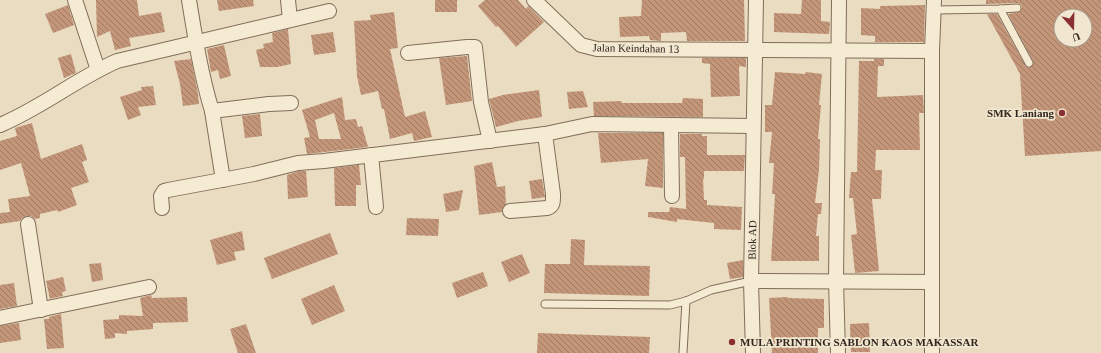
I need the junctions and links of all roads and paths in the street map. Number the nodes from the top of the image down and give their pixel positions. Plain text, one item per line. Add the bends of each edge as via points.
1 (75, 0) edge
2 (189, 0) edge
3 (288, 0) edge
4 (534, 0) edge
5 (756, 0) edge
6 (839, 0) edge
7 (934, 5) edge
8 (1017, 8) dead end
9 (1000, 9) junction
10 (329, 11) dead end
11 (290, 20) junction
12 (196, 43) junction
13 (756, 49) junction
14 (839, 50) junction
15 (932, 51) junction
16 (408, 53) dead end
17 (1029, 63) dead end
18 (98, 70) junction
19 (291, 103) dead end
20 (212, 111) junction
21 (0, 125) edge
22 (671, 125) junction
23 (753, 126) junction
24 (545, 134) junction
25 (490, 141) junction
26 (371, 155) junction
27 (223, 180) junction
28 (672, 196) dead end
29 (376, 207) dead end
30 (162, 208) dead end
31 (510, 210) dead end
32 (28, 224) dead end
33 (751, 281) junction
34 (836, 281) junction
35 (932, 282) junction
36 (150, 287) dead end
37 (686, 301) junction
38 (545, 304) dead end
39 (41, 310) junction
40 (0, 318) edge
41 (683, 353) edge
42 (753, 353) edge
43 (838, 353) edge
44 (932, 353) edge

1 - 18 street
2 - 12 street
3 - 11 street
4 - 13 street, Jalan Keindahan 13 via 574,39 586,47
5 - 13 street, Blok AD
6 - 14 street
7 - 9 lane
7 - 15 street
8 - 9 lane
9 - 17 lane
10 - 11 street
11 - 12 street
12 - 18 street via 127,58
12 - 20 street
13 - 14 street, Jalan Keindahan 13
13 - 23 street, Blok AD
14 - 15 street, Jalan Keindahan 13
14 - 34 street
15 - 35 street
16 - 25 street via 475,47 481,102
18 - 21 street via 24,114
19 - 20 street
20 - 27 street
22 - 23 street
22 - 24 street via 592,124
22 - 28 street
23 - 33 street, Blok AD
24 - 25 street
24 - 31 street via 554,202 547,208
25 - 26 street
26 - 27 street via 298,162
26 - 29 street
27 - 30 street via 164,191
32 - 39 street
33 - 34 street
33 - 37 lane via 711,290
33 - 42 street, Blok AD
34 - 35 street
34 - 43 street
35 - 44 street
36 - 39 street
37 - 38 lane via 670,305
37 - 41 lane
39 - 40 street

